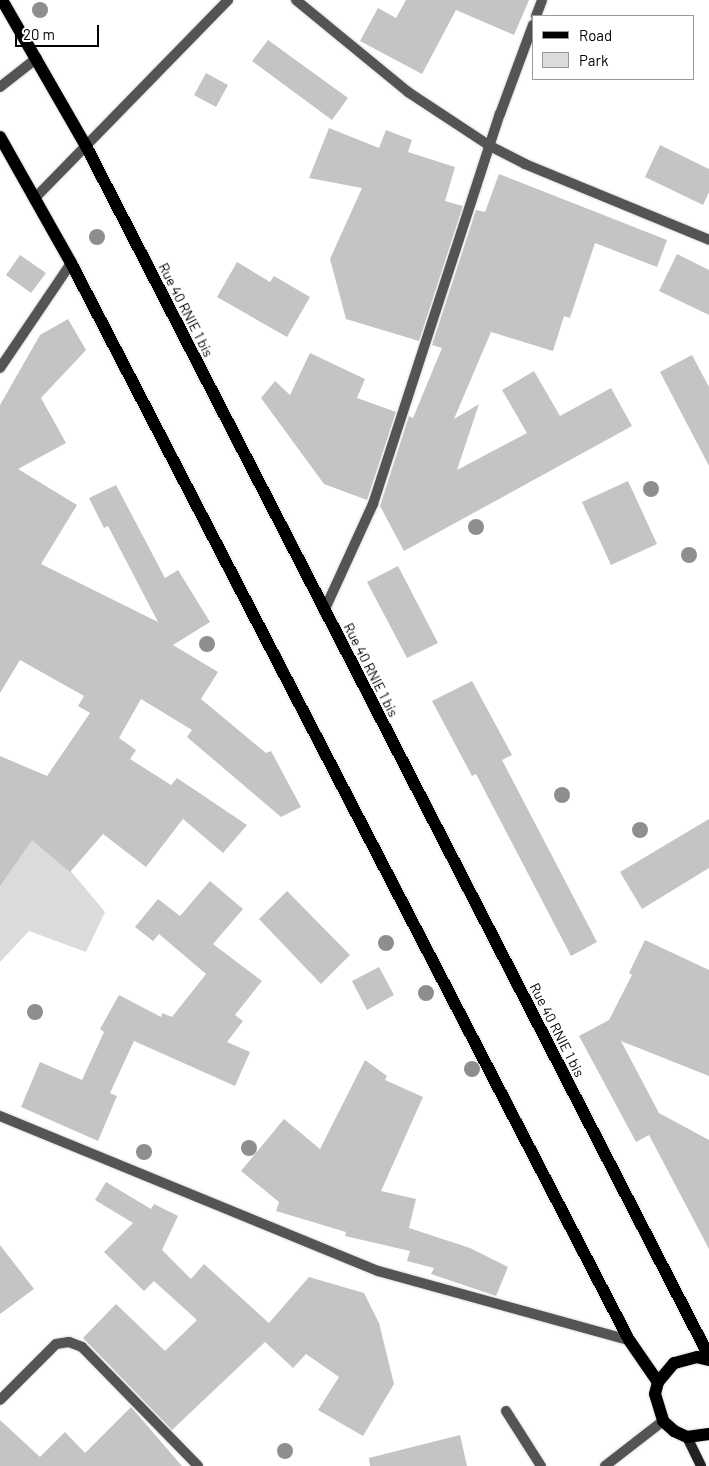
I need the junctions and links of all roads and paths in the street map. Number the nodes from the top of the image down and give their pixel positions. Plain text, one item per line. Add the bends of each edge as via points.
1 (2, 0) edge
2 (228, 0) edge
3 (296, 0) edge
4 (542, 0) edge
5 (536, 15) edge
6 (532, 28) edge
7 (37, 58) junction
8 (0, 87) edge
9 (0, 137) edge
10 (490, 146) junction
11 (87, 148) junction
12 (34, 199) junction
13 (709, 240) edge
14 (71, 263) junction
15 (0, 368) edge
16 (324, 611) junction
17 (0, 1116) edge
18 (629, 1340) junction
19 (709, 1356) edge
20 (709, 1360) edge
21 (658, 1382) junction
22 (0, 1400) edge
23 (506, 1411) dead end
24 (663, 1421) junction
25 (709, 1434) edge
26 (687, 1437) junction
27 (198, 1466) edge
28 (541, 1466) edge
29 (605, 1466) edge
30 (701, 1466) edge

1 - 7 main road, Rue 40 RNIE 1 bis
2 - 11 street
3 - 10 street via 408,92
4 - 5 street
6 - 10 street
7 - 8 street
7 - 11 main road, Rue 40 RNIE 1 bis
9 - 12 main road
10 - 13 street via 525,164
10 - 16 street via 373,504
11 - 12 street
11 - 16 main road, Rue 40 RNIE 1 bis
12 - 14 main road
14 - 15 street
14 - 18 main road
16 - 19 main road, Rue 40 RNIE 1 bis
17 - 18 street via 378,1271
18 - 21 main road
20 - 21 main road via 697,1357 674,1363
21 - 24 main road via 657,1408
22 - 27 street via 56,1344 69,1342 82,1347
23 - 28 street
24 - 26 main road
24 - 29 street
25 - 26 main road
26 - 30 main road

